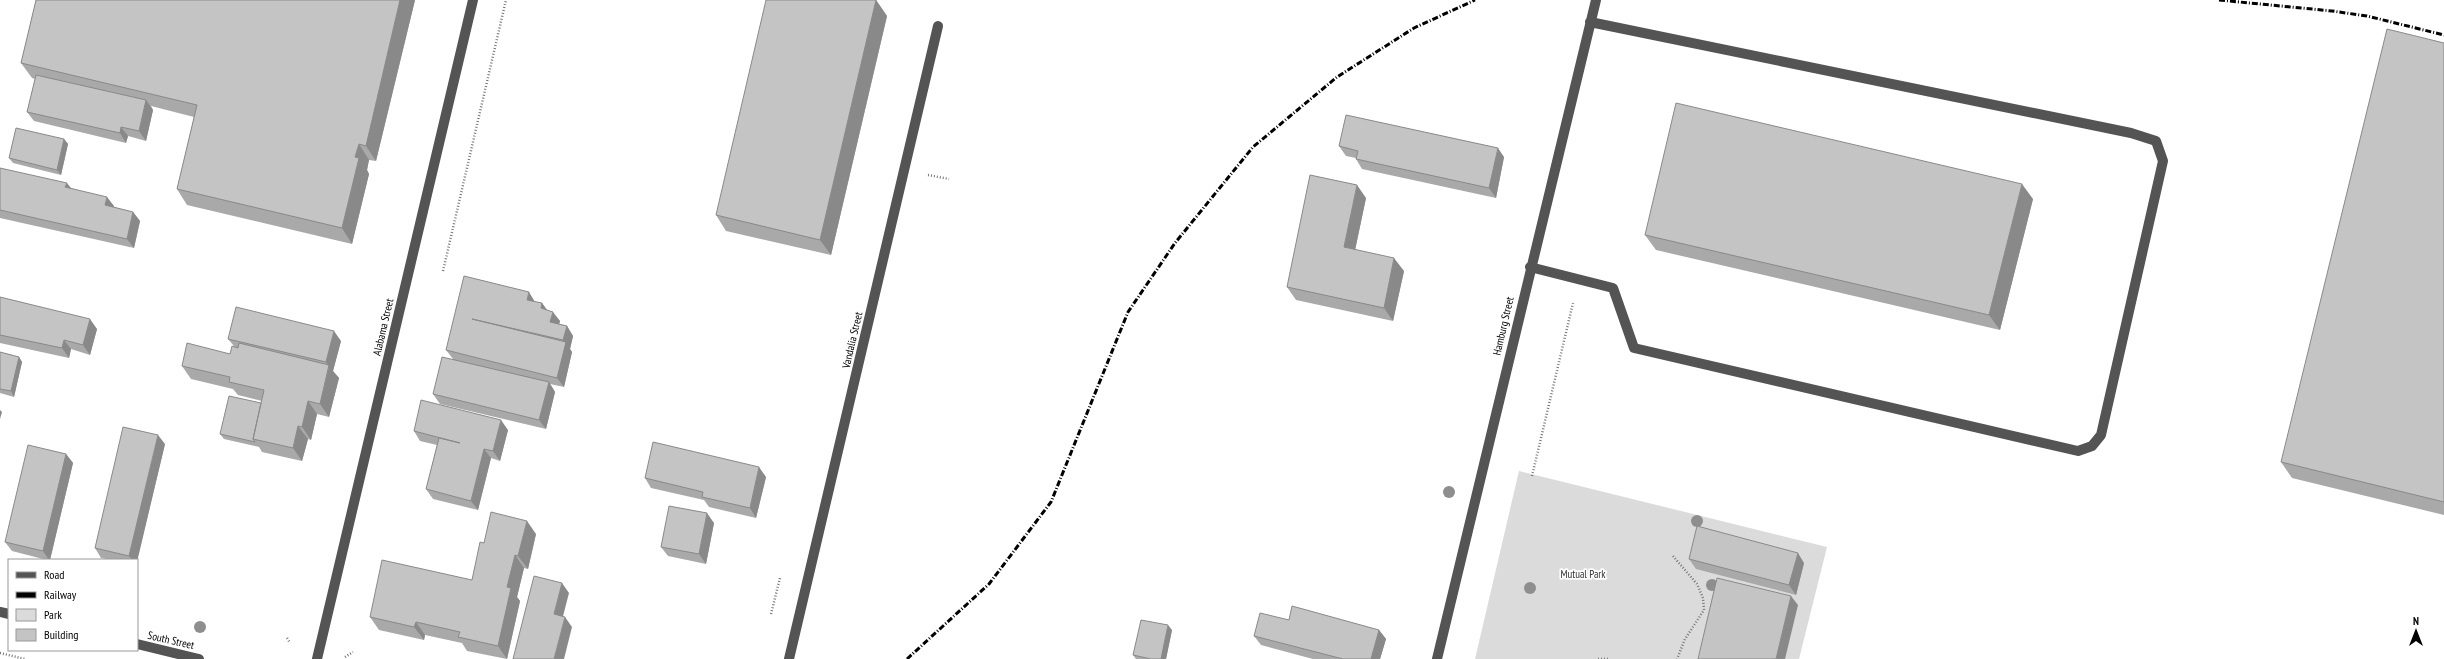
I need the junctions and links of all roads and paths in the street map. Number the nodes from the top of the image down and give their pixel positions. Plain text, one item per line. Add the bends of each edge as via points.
1 (473, 0) edge
2 (506, 0) edge
3 (1596, 0) edge
4 (1590, 22) junction
5 (938, 26) dead end
6 (928, 175) dead end
7 (949, 179) dead end
8 (1530, 267) junction
9 (443, 271) dead end
10 (1578, 280) junction
11 (1532, 476) dead end
12 (1673, 556) dead end
13 (780, 578) dead end
14 (771, 614) dead end
15 (287, 638) dead end
16 (290, 643) dead end
17 (138, 644) edge
18 (353, 652) dead end
19 (0, 653) edge
20 (345, 657) dead end
21 (25, 659) edge
22 (199, 659) edge
23 (317, 659) edge
24 (789, 659) edge
25 (1437, 659) edge
26 (1598, 659) edge
27 (1608, 659) edge
28 (1677, 659) edge

1 - 23 street, Alabama Street
2 - 9 path
3 - 4 street, Hamburg Street
4 - 8 street, Hamburg Street
4 - 10 street via 2131,133 2156,142 2163,161 2101,435 2092,446 2078,451 1634,348 1612,288
5 - 24 street, Vandalia Street
6 - 7 path
8 - 10 street
8 - 25 street, Hamburg Street
10 - 11 path
12 - 28 path via 1697,584 1703,598 1704,610 1685,639
13 - 14 path
15 - 16 path
17 - 22 street, South Street
18 - 20 path
19 - 21 path
26 - 27 path

